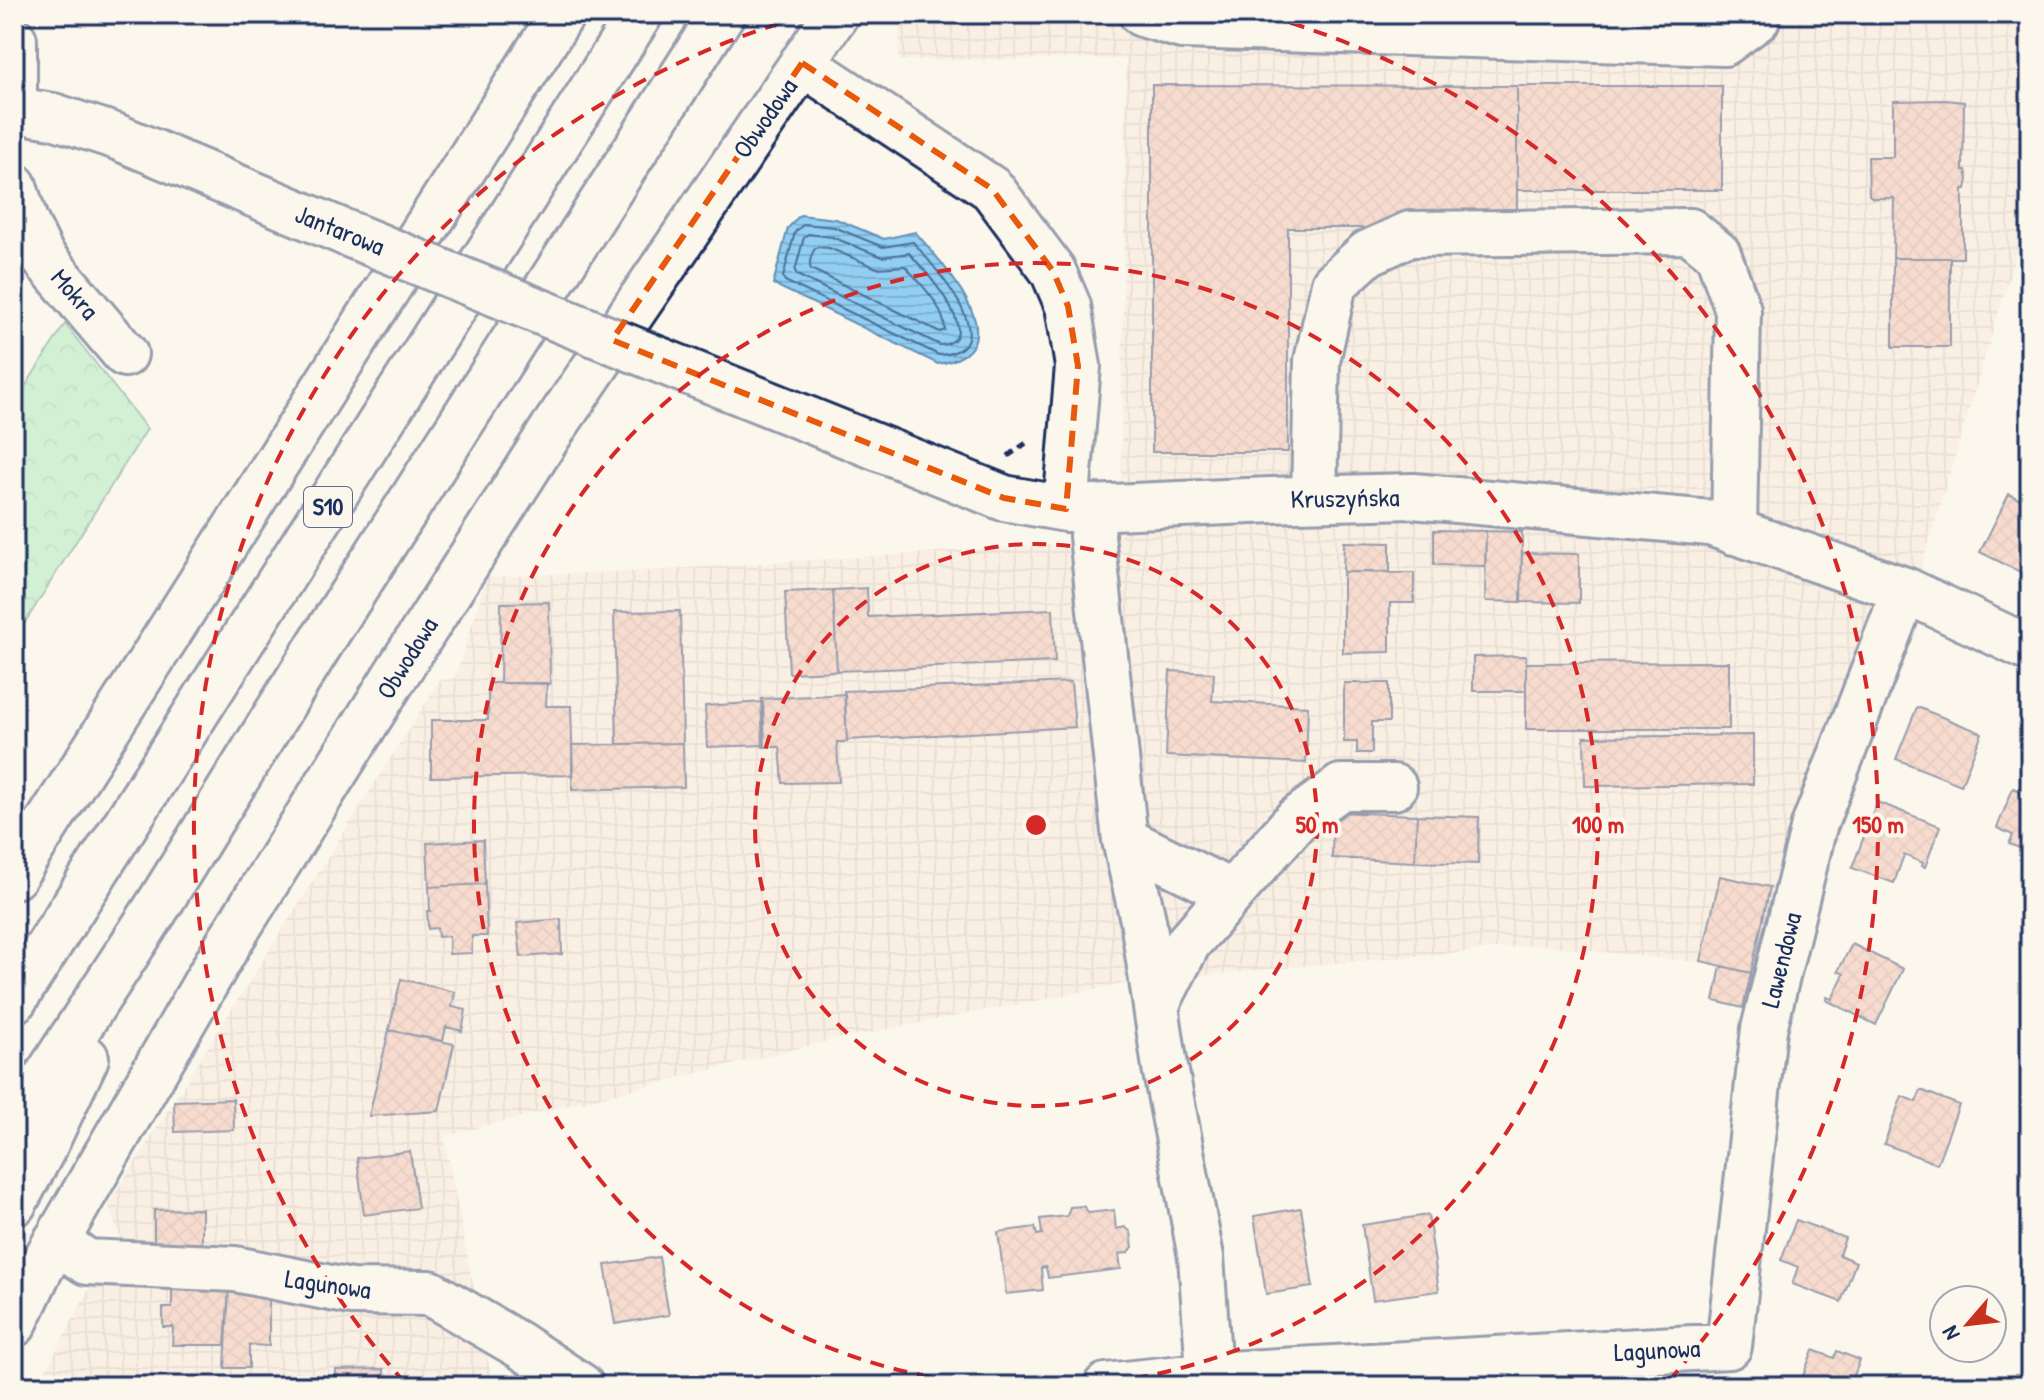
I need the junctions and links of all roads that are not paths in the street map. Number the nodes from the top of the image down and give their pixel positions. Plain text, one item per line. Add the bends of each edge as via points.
1 (562, 14) edge
2 (640, 14) edge
3 (722, 14) edge
4 (836, 14) edge
5 (1142, 14) edge
6 (1758, 14) edge
7 (14, 40) edge
8 (802, 63) junction
9 (14, 99) edge
10 (14, 110) edge
11 (14, 186) edge
12 (125, 354) dead end
13 (662, 361) joint
14 (1314, 498) junction
15 (1080, 508) junction
16 (1734, 532) junction
17 (1905, 590) junction
18 (2030, 649) edge
19 (1394, 787) dead end
20 (1125, 840) junction
21 (14, 876) edge
22 (1232, 893) junction
23 (159, 904) junction
24 (14, 1000) edge
25 (1156, 1006) junction
26 (14, 1127) edge
27 (14, 1203) edge
28 (56, 1241) junction
29 (20, 1336) edge
30 (1729, 1346) joint
31 (1209, 1380) edge
32 (581, 1386) edge
33 (1106, 1386) edge

1 - 21 main road
2 - 24 main road, S10
3 - 23 main road, S10
4 - 8 main road, Obwodowa
5 - 6 main road via 1182,26 1724,43
7 - 9 main road
8 - 15 main road via 992,189 1053,271 1068,306 1078,366
8 - 28 main road, Obwodowa via 552,430 388,686 231,939
10 - 13 main road, Jantarowa, bridge via 115,136
11 - 12 main road, Mokra via 42,256
13 - 15 main road, Kruszyńska via 1004,498
14 - 15 main road, Kruszyńska
14 - 16 main road, Kruszyńska via 1413,496 1710,523
14 - 16 main road via 1317,361 1334,284 1368,253 1410,234 1690,231 1718,254 1738,310
15 - 20 main road via 1092,536
16 - 17 main road, Kruszyńska
17 - 18 main road, Kruszyńska
17 - 30 main road, Lawendowa via 1814,826 1764,1029
19 - 22 main road via 1341,787 1297,819
20 - 22 main road
20 - 25 main road
22 - 25 main road via 1188,943
23 - 26 main road, S10
23 - 27 main road
25 - 31 main road via 1201,1257
28 - 29 main road, Obwodowa
28 - 32 main road, Lagunowa via 87,1262 235,1269 351,1292 430,1293
30 - 31 main road, Lagunowa
31 - 33 main road, Lagunowa

